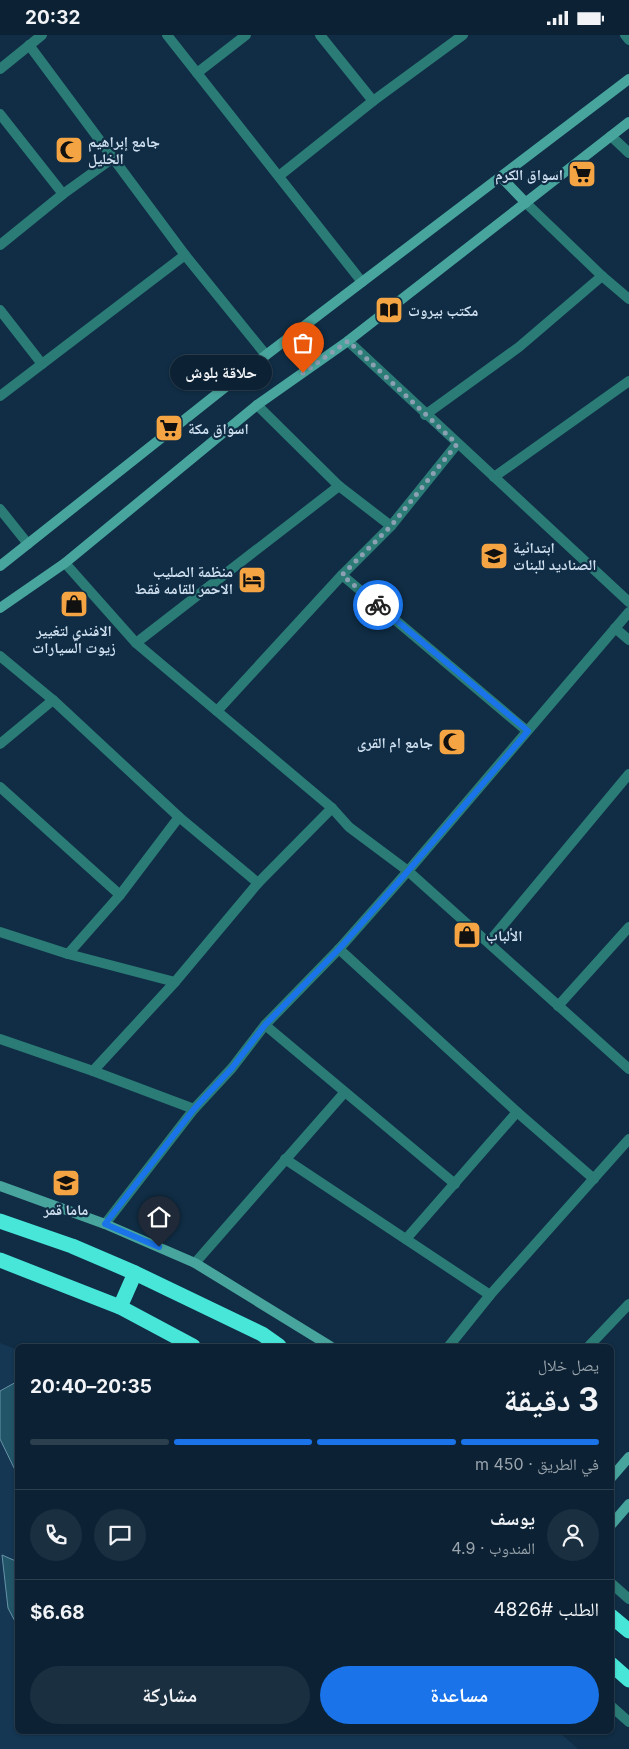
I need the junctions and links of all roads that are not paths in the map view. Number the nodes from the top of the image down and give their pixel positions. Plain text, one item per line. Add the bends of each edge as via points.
1 (42, 35) edge
2 (167, 35) edge
3 (246, 35) edge
4 (320, 35) edge
5 (463, 35) edge
6 (625, 35) edge
7 (629, 40) edge
8 (29, 45) junction
9 (0, 69) edge
10 (197, 73) junction
11 (629, 79) edge
12 (372, 101) junction
13 (0, 114) edge
14 (629, 122) edge
15 (611, 136) junction
16 (629, 153) edge
17 (113, 158) junction
18 (279, 176) junction
19 (501, 177) junction
20 (63, 194) junction
21 (526, 203) junction
22 (0, 245) edge
23 (185, 255) junction
24 (602, 276) junction
25 (362, 281) junction
26 (629, 299) edge
27 (0, 310) edge
28 (348, 341) junction
29 (266, 355) junction
30 (42, 364) junction
31 (629, 381) edge
32 (0, 396) edge
33 (257, 405) junction
34 (425, 415) junction
35 (457, 444) junction
36 (494, 477) junction
37 (339, 486) junction
38 (0, 509) edge
39 (391, 526) junction
40 (28, 544) junction
41 (64, 563) junction
42 (0, 567) edge
43 (342, 575) junction
44 (629, 602) edge
45 (0, 609) edge
46 (629, 612) edge
47 (615, 628) junction
48 (629, 640) edge
49 (136, 643) junction
50 (0, 656) edge
51 (52, 700) junction
52 (217, 711) junction
53 (528, 731) junction
54 (0, 745) edge
55 (629, 774) edge
56 (0, 787) edge
57 (332, 808) junction
58 (179, 817) junction
59 (408, 871) junction
60 (258, 883) junction
61 (120, 895) junction
62 (629, 929) edge
63 (0, 932) edge
64 (489, 942) junction
65 (339, 949) junction
66 (68, 954) junction
67 (175, 982) junction
68 (558, 1006) junction
69 (265, 1025) junction
70 (0, 1039) edge
71 (629, 1069) edge
72 (93, 1071) junction
73 (344, 1093) junction
74 (194, 1109) junction
75 (517, 1113) junction
76 (629, 1139) edge
77 (286, 1159) junction
78 (594, 1179) junction
79 (455, 1184) junction
80 (0, 1187) edge
81 (0, 1221) edge
82 (105, 1224) junction
83 (406, 1239) junction
84 (0, 1260) edge
85 (195, 1263) junction
86 (135, 1273) junction
87 (490, 1295) junction
88 (629, 1304) edge
89 (120, 1307) junction
90 (189, 1344) edge
91 (276, 1344) edge
92 (327, 1344) edge
93 (451, 1344) edge
94 (592, 1344) edge
95 (629, 1457) edge
96 (614, 1474) edge
97 (629, 1504) edge
98 (614, 1522) edge
99 (614, 1586) edge
100 (629, 1599) edge
101 (614, 1618) edge
102 (629, 1631) edge
103 (614, 1667) edge
104 (629, 1680) edge
105 (614, 1710) edge
106 (629, 1722) edge

1 - 8 street
2 - 10 street
3 - 10 street
4 - 12 street
5 - 12 street
6 - 7 street
8 - 9 street
8 - 17 street
10 - 18 street
11 - 19 main road
12 - 18 street
13 - 20 street
14 - 15 main road
15 - 16 street
15 - 21 main road
17 - 20 street
17 - 23 street
18 - 25 street
19 - 21 main road
19 - 25 main road
20 - 22 street
21 - 24 street
21 - 28 main road
23 - 29 street
23 - 30 street
24 - 26 street
24 - 34 street via 518,347
25 - 29 main road
27 - 30 street
28 - 33 main road
28 - 34 street
29 - 40 main road
30 - 32 street
31 - 36 street
33 - 37 street
33 - 41 main road
34 - 35 street
35 - 36 street
35 - 39 street
36 - 44 street
37 - 39 street
37 - 49 street
38 - 40 street
39 - 43 street
40 - 42 main road
41 - 45 main road
41 - 49 street
43 - 52 street
43 - 53 street
46 - 47 street
47 - 48 street
47 - 53 street
49 - 52 street
50 - 51 street
51 - 54 street
51 - 58 street
52 - 57 street
53 - 59 street
55 - 64 street
56 - 61 street
57 - 59 street via 349,827
57 - 60 street
58 - 60 street
58 - 61 street
59 - 64 street
59 - 65 street
60 - 67 street
61 - 66 street
62 - 68 street
63 - 66 street
64 - 68 street
65 - 69 street
65 - 75 street
66 - 67 street
67 - 72 street
68 - 71 street
69 - 73 street
69 - 74 street via 232,1068
70 - 72 street
72 - 74 street
73 - 77 street
73 - 79 street
74 - 82 street
75 - 78 street
75 - 79 street
76 - 78 street
77 - 83 street
77 - 85 street
78 - 87 street
79 - 83 street
80 - 82 main road
81 - 86 highway via 72,1246
82 - 85 main road
83 - 87 street
84 - 89 highway
85 - 92 main road
86 - 89 highway
86 - 91 highway
87 - 93 street
88 - 94 street
89 - 90 highway
95 - 96 main road
97 - 98 main road
99 - 100 street
101 - 102 highway
103 - 104 highway
105 - 106 street

